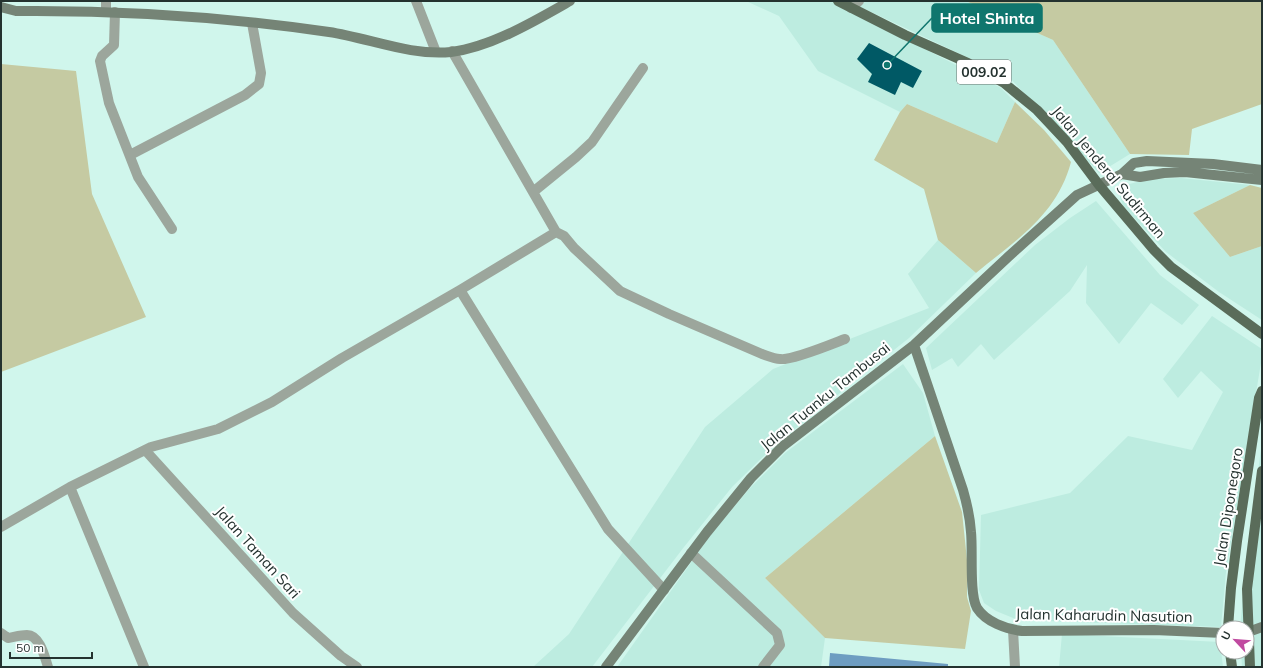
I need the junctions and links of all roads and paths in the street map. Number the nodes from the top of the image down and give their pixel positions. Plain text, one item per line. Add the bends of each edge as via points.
1 (106, 1) edge
2 (416, 1) edge
3 (570, 1) edge
4 (838, 1) edge
5 (859, 1) edge
6 (1, 7) edge
7 (851, 8) junction
8 (111, 12) junction
9 (252, 23) junction
10 (436, 52) junction
11 (452, 52) junction
12 (643, 68) dead end
13 (130, 155) junction
14 (1262, 170) edge
15 (1122, 174) junction
16 (1262, 180) edge
17 (1099, 185) junction
18 (532, 192) junction
19 (172, 229) dead end
20 (556, 232) junction
21 (460, 290) junction
22 (1262, 334) edge
23 (845, 339) dead end
24 (914, 345) junction
25 (1262, 391) edge
26 (145, 450) junction
27 (1262, 471) edge
28 (70, 487) junction
29 (1, 527) edge
30 (691, 553) junction
31 (664, 590) junction
32 (1229, 620) edge
33 (1248, 620) edge
34 (1013, 630) junction
35 (1, 633) edge
36 (1215, 634) edge
37 (48, 667) edge
38 (144, 667) edge
39 (357, 667) edge
40 (606, 667) edge
41 (764, 667) edge
42 (1015, 667) edge

1 - 8 street
2 - 10 street
3 - 11 street via 505,36
4 - 7 main road, Jalan Jenderal Sudirman / 009.02
5 - 7 street
6 - 8 street via 16,11
7 - 17 main road, Jalan Jenderal Sudirman / 009.02 via 1004,83 1037,110 1067,142
8 - 9 street
8 - 13 street via 114,45 100,61 109,103
9 - 10 street via 331,32 414,50
9 - 13 street via 260,73 259,84 245,94
10 - 11 street
11 - 18 street
12 - 18 street via 592,142
13 - 19 street via 138,177
14 - 15 street, Jalan Tuanku Tambusai via 1213,164 1147,161 1134,163
15 - 16 street via 1140,177 1185,172
15 - 17 street, Jalan Tuanku Tambusai
17 - 22 main road, Jalan Jenderal Sudirman / 009.02 via 1171,267
17 - 24 street, Jalan Tuanku Tambusai via 1077,195
18 - 20 street
20 - 21 street
20 - 23 street via 564,236 620,291 762,354 784,359
21 - 26 street via 272,402 218,429
21 - 31 street via 608,530
24 - 30 street, Jalan Tuanku Tambusai via 783,446 751,478
24 - 34 street, Jalan Kaharudin Nasution via 969,514 972,533 973,594 976,607 983,616
25 - 32 main road, Jalan Diponegoro via 1237,541
26 - 28 street
26 - 39 street, Jalan Taman Sari via 293,613
27 - 33 main road, Jalan Diponegoro via 1247,589
28 - 29 street
28 - 38 street
30 - 31 street, Jalan Tuanku Tambusai
30 - 41 street via 777,633 780,645
31 - 40 street, Jalan Tuanku Tambusai
34 - 36 street, Jalan Kaharudin Nasution via 1154,630
34 - 42 street
35 - 37 street via 8,638 27,635 33,637 41,645

